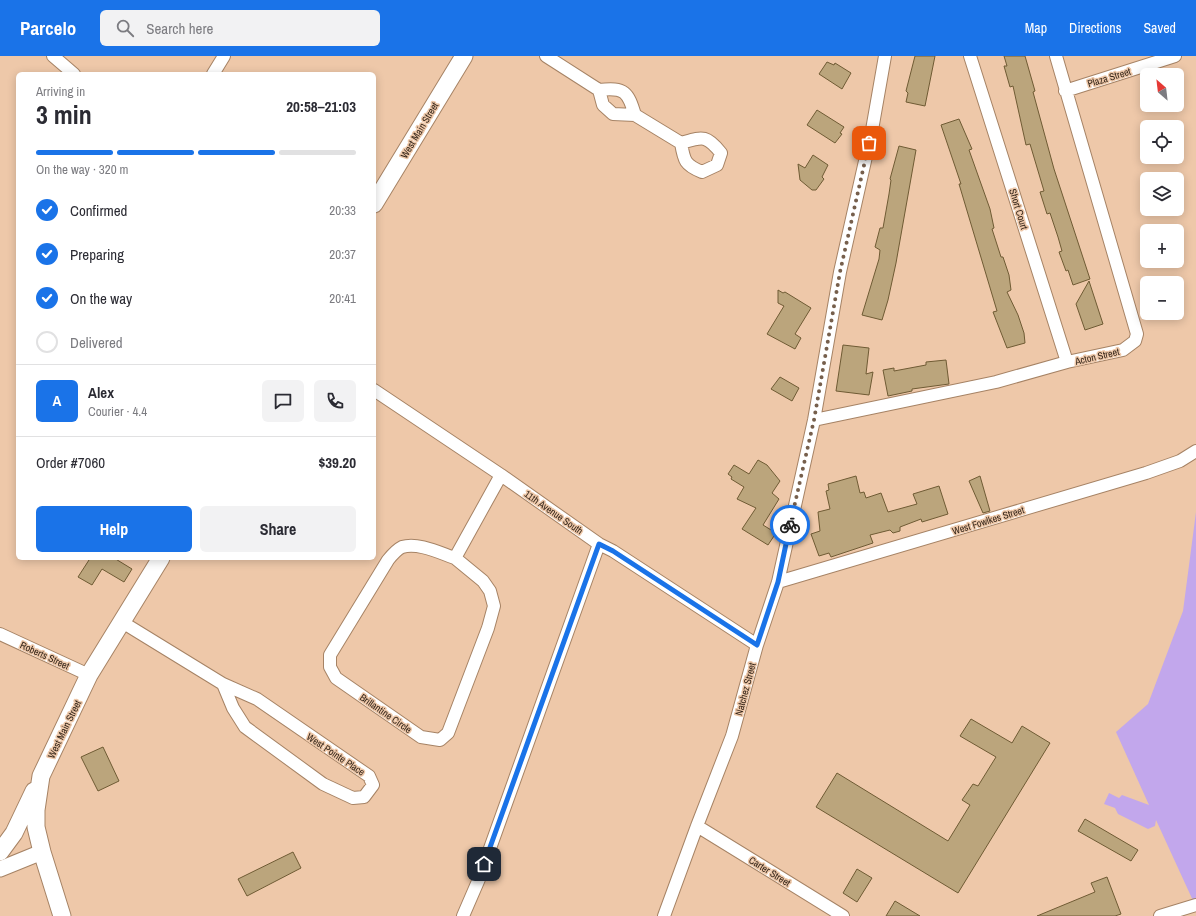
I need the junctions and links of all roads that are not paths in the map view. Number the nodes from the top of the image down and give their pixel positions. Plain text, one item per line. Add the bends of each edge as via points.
1 (53, 56) edge
2 (224, 56) edge
3 (464, 56) edge
4 (546, 56) edge
5 (886, 56) edge
6 (970, 56) edge
7 (1056, 56) edge
8 (1175, 56) edge
9 (72, 72) edge
10 (213, 72) edge
11 (599, 90) junction
12 (1066, 91) junction
13 (635, 115) junction
14 (681, 143) dead end
15 (376, 201) edge
16 (1067, 362) junction
17 (376, 391) edge
18 (814, 420) junction
19 (1196, 451) edge
20 (501, 475) junction
21 (599, 544) junction
22 (455, 558) junction
23 (160, 560) edge
24 (778, 582) junction
25 (122, 622) junction
26 (0, 634) edge
27 (757, 645) junction
28 (89, 675) junction
29 (223, 684) junction
30 (41, 776) junction
31 (697, 826) junction
32 (0, 852) edge
33 (42, 852) junction
34 (0, 869) edge
35 (1196, 905) edge
36 (62, 916) edge
37 (463, 916) edge
38 (664, 916) edge
39 (843, 916) edge
40 (1160, 916) edge

1 - 9 street
2 - 10 street
3 - 15 main road, West Main Street
4 - 11 street
5 - 18 street, Natchez Street via 840,272
6 - 16 street, Short Court
7 - 12 street, Acton Street
8 - 12 street, Plaza Street
11 - 13 street via 603,106 613,114
11 - 13 street via 616,88 630,97
12 - 16 street, Acton Street via 1137,334 1135,341 1123,350
13 - 14 street
16 - 18 street, Acton Street via 996,382
17 - 20 street, 11th Avenue South
18 - 24 street, Natchez Street
19 - 24 street, West Fowlkes Street via 1180,461 1146,473
20 - 21 street, 11th Avenue South
20 - 22 street
21 - 27 street, 11th Avenue South
21 - 37 street via 479,879
22 - 22 street, Brillantine Circle via 483,581 490,591 494,606 448,733 440,740 421,737 336,678 330,667 330,655 396,550 403,547 421,547
23 - 25 main road, West Main Street
24 - 27 street, Natchez Street
25 - 28 main road, West Main Street
25 - 29 street, West Pointe Place
26 - 28 street, Roberts Street
27 - 31 street, Natchez Street via 732,736
28 - 30 main road, West Main Street
29 - 29 street, West Pointe Place via 246,727 323,784 353,798 364,797 372,785 369,776 257,700
30 - 32 main road via 14,833
30 - 33 main road, West Main Street via 36,827
31 - 38 street, Natchez Street
31 - 39 street, Carter Street
33 - 34 street
33 - 36 main road, West Main Street
35 - 40 street

